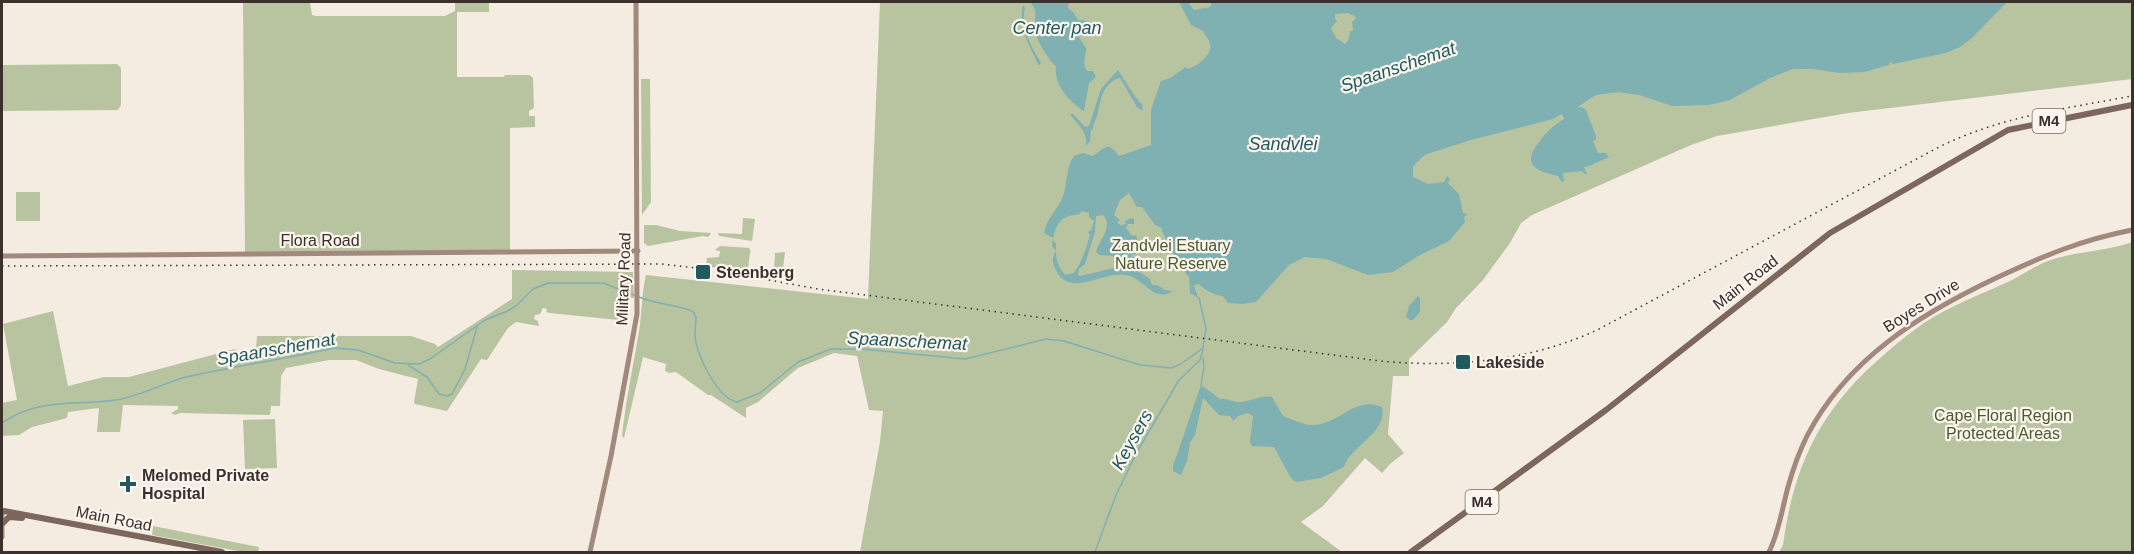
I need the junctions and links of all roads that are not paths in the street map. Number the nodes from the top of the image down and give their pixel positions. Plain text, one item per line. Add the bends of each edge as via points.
1 (636, 2) edge
2 (2133, 105) edge
3 (2133, 230) edge
4 (638, 251) junction
5 (2, 256) edge
6 (3, 510) edge
7 (3, 523) edge
8 (114, 532) junction
9 (2, 537) edge
10 (222, 552) edge
11 (590, 552) edge
12 (1411, 552) edge
13 (1769, 552) edge

1 - 4 main road, Military Road
2 - 12 main road, Main Road / M4 via 2008,130 1830,233 1606,411
3 - 13 main road, Boyes Drive via 2068,246 2034,260 1936,308 1876,351 1834,396 1808,435 1791,475
4 - 5 main road, Flora Road
4 - 11 main road, Military Road via 634,333
6 - 7 main road
6 - 8 main road, Main Road
7 - 8 main road via 16,517
7 - 9 main road
8 - 10 main road, Main Road

